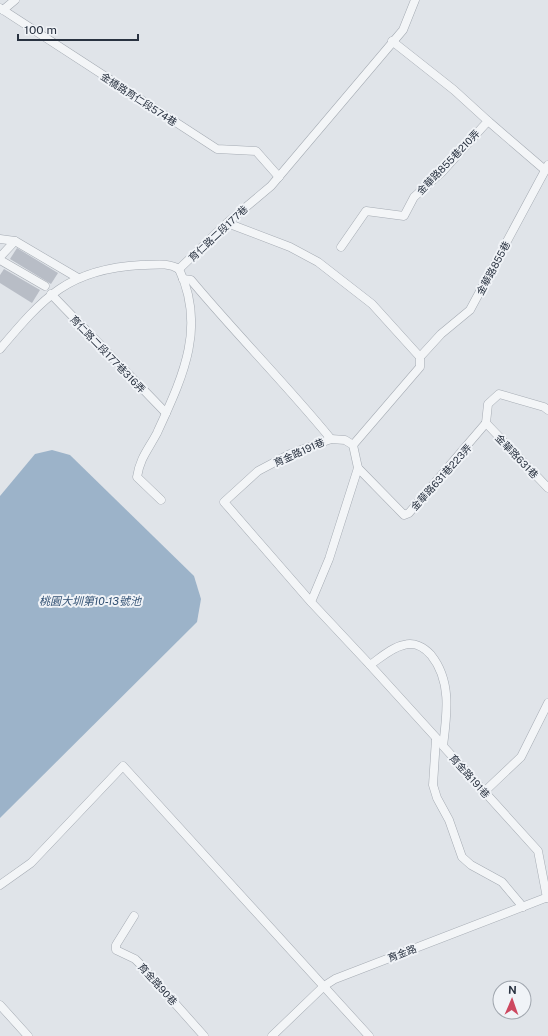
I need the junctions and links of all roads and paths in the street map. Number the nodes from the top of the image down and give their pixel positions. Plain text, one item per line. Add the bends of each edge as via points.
1 (15, 0) edge
2 (415, 0) edge
3 (1, 9) edge
4 (392, 41) junction
5 (488, 121) junction
6 (546, 167) edge
7 (279, 177) junction
8 (227, 223) junction
9 (0, 239) edge
10 (15, 241) junction
11 (340, 247) dead end
12 (0, 258) edge
13 (179, 269) junction
14 (78, 278) junction
15 (183, 279) junction
16 (45, 286) dead end
17 (51, 294) junction
18 (0, 349) edge
19 (420, 358) junction
20 (548, 410) edge
21 (166, 413) junction
22 (486, 423) junction
23 (331, 438) junction
24 (353, 445) junction
25 (358, 468) junction
26 (548, 488) edge
27 (161, 500) dead end
28 (311, 602) junction
29 (370, 665) junction
30 (548, 703) edge
31 (436, 739) junction
32 (443, 746) junction
33 (484, 792) junction
34 (0, 885) edge
35 (548, 898) edge
36 (523, 907) junction
37 (134, 916) dead end
38 (324, 986) junction
39 (0, 1006) edge
40 (28, 1036) edge
41 (204, 1036) edge
42 (272, 1036) edge
43 (369, 1036) edge

1 - 3 street
2 - 4 street, 育仁路二段177巷 via 403,30
3 - 7 street, 金橋路育仁段574巷 via 217,149 256,151
4 - 5 street, 金華路855巷210弄 via 454,90
4 - 7 street, 育仁路二段177巷
5 - 6 street, 金華路855巷210弄
5 - 11 street, 金華路855巷210弄 via 442,172 414,197 404,216 366,211
6 - 19 street, 金華路855巷 via 470,310 441,334
7 - 8 street, 育仁路二段177巷
8 - 13 street, 育仁路二段177巷
8 - 19 street via 290,247 318,262 372,304
9 - 10 street
10 - 12 street
10 - 14 street
12 - 16 street
13 - 14 street via 170,264 125,266
13 - 15 street
14 - 17 street
15 - 21 street via 192,316 191,338 184,366
15 - 23 street via 191,280
17 - 18 street via 32,311
17 - 21 street, 育仁路二段177巷316弄
19 - 24 street, 金華路855巷 via 420,367
20 - 22 street via 499,394 488,404
21 - 27 street via 139,463 137,477
22 - 25 street, 金華路631巷223弄 via 404,515
22 - 26 street, 金華路631巷
23 - 24 street, 育金路191巷 via 345,440
23 - 28 street, 育金路191巷 via 290,454 258,471 224,502
24 - 25 street
25 - 28 street via 329,559
28 - 29 street, 育金路191巷
29 - 31 street
29 - 32 street, 育金路191巷 via 404,645 420,646 429,653 437,663 446,686 447,713
30 - 33 street via 521,757
31 - 32 street
31 - 36 street via 433,785 462,857 471,865 502,882
32 - 33 street, 育金路191巷
33 - 35 street, 育金路191巷 via 538,851
34 - 38 street via 31,863 123,766
35 - 36 street, 育金路
36 - 38 street, 育金路 via 335,979
37 - 41 street, 育金路90巷 via 116,945 116,950 135,959
38 - 42 street, 育金路
38 - 43 street
39 - 40 street

